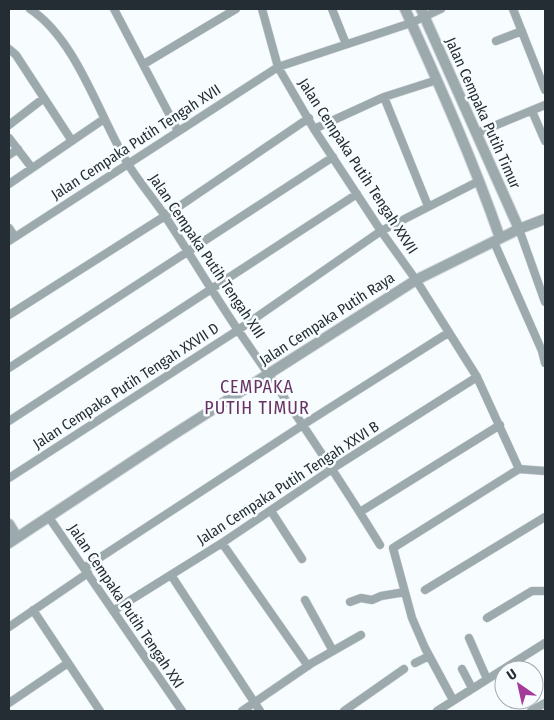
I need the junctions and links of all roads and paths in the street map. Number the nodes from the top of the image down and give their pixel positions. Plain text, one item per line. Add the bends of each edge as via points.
1 (30, 9) edge
2 (114, 9) edge
3 (236, 9) edge
4 (262, 9) edge
5 (332, 9) edge
6 (405, 9) edge
7 (442, 9) edge
8 (513, 9) edge
9 (422, 14) edge
10 (412, 22) junction
11 (522, 31) junction
12 (496, 41) dead end
13 (346, 44) junction
14 (9, 49) edge
15 (144, 64) junction
16 (278, 67) junction
17 (437, 80) junction
18 (545, 90) edge
19 (384, 97) junction
20 (44, 98) junction
21 (545, 105) edge
22 (532, 111) junction
23 (309, 118) junction
24 (104, 119) junction
25 (9, 125) edge
26 (314, 129) junction
27 (178, 131) junction
28 (477, 133) junction
29 (9, 138) edge
30 (72, 141) junction
31 (545, 141) edge
32 (18, 149) junction
33 (9, 156) edge
34 (333, 157) junction
35 (128, 164) junction
36 (32, 168) junction
37 (480, 181) junction
38 (9, 184) edge
39 (357, 194) junction
40 (428, 206) junction
41 (165, 216) junction
42 (545, 219) edge
43 (9, 228) edge
44 (517, 230) junction
45 (381, 231) junction
46 (12, 239) edge
47 (499, 239) junction
48 (188, 252) junction
49 (416, 280) junction
50 (211, 288) junction
51 (545, 302) edge
52 (9, 315) edge
53 (238, 330) junction
54 (448, 333) junction
55 (545, 363) edge
56 (9, 368) edge
57 (269, 374) junction
58 (477, 377) junction
59 (9, 421) edge
60 (303, 425) junction
61 (500, 425) junction
62 (332, 469) junction
63 (519, 469) junction
64 (545, 471) edge
65 (9, 478) edge
66 (271, 511) junction
67 (360, 512) junction
68 (48, 516) junction
69 (545, 517) edge
70 (9, 524) edge
71 (13, 540) edge
72 (222, 543) junction
73 (380, 545) dead end
74 (302, 559) dead end
75 (86, 571) junction
76 (171, 575) junction
77 (425, 590) dead end
78 (545, 591) edge
79 (405, 592) junction
80 (305, 600) dead end
81 (350, 602) dead end
82 (33, 610) junction
83 (113, 611) junction
84 (487, 618) dead end
85 (9, 627) edge
86 (361, 635) dead end
87 (469, 638) dead end
88 (545, 643) edge
89 (333, 651) junction
90 (429, 656) junction
91 (68, 663) junction
92 (415, 663) dead end
93 (308, 666) junction
94 (404, 669) dead end
95 (462, 669) dead end
96 (487, 679) junction
97 (472, 688) junction
98 (254, 702) junction
99 (9, 703) edge
100 (545, 703) edge
101 (450, 705) edge
102 (100, 711) edge
103 (182, 711) edge
104 (242, 711) edge
105 (260, 711) edge
106 (344, 711) edge
107 (437, 711) edge
108 (531, 711) edge

1 - 24 street, Jalan Cempaka Putih Tengah XIII via 55,32 83,73
2 - 15 street
3 - 15 street
4 - 16 street
5 - 13 street
6 - 10 street
7 - 9 street, Jalan Cempaka Putih Tengah XVII
8 - 11 street
9 - 10 street, Jalan Cempaka Putih Tengah XVII
9 - 28 street, Jalan Cempaka Putih Timur
10 - 13 street, Jalan Cempaka Putih Tengah XVII
10 - 17 street
11 - 12 street
11 - 18 street
13 - 16 street, Jalan Cempaka Putih Tengah XVII
14 - 20 street
15 - 27 street
16 - 23 street, Jalan Cempaka Putih Tengah XXVII
16 - 27 street, Jalan Cempaka Putih Tengah XVII
17 - 19 street
17 - 37 street
19 - 26 street
19 - 40 street
20 - 25 street
20 - 30 street
21 - 22 street
22 - 28 street
22 - 31 street
23 - 26 street, Jalan Cempaka Putih Tengah XXVII
23 - 41 street
24 - 30 street
24 - 35 street, Jalan Cempaka Putih Tengah XIII
26 - 34 street, Jalan Cempaka Putih Tengah XXVII
27 - 35 street, Jalan Cempaka Putih Tengah XVII
28 - 44 street, Jalan Cempaka Putih Timur
29 - 32 street
30 - 36 street
32 - 33 street
32 - 36 street
34 - 39 street, Jalan Cempaka Putih Tengah XXVII
34 - 48 street
35 - 41 street, Jalan Cempaka Putih Tengah XIII
35 - 46 street, Jalan Cempaka Putih Tengah XVII
36 - 38 street
37 - 40 street, Jalan Cempaka Putih Tengah XXVII D
37 - 47 street
39 - 45 street, Jalan Cempaka Putih Tengah XXVII
39 - 50 street
40 - 45 street, Jalan Cempaka Putih Tengah XXVII D
41 - 48 street, Jalan Cempaka Putih Tengah XIII
41 - 52 street
42 - 44 street, Jalan Cempaka Putih Raya
43 - 46 street
44 - 47 street, Jalan Cempaka Putih Raya
44 - 51 street
45 - 49 street, Jalan Cempaka Putih Tengah XXVII
45 - 53 street, Jalan Cempaka Putih Tengah XXVII D
47 - 49 street, Jalan Cempaka Putih Raya
47 - 55 street
48 - 50 street, Jalan Cempaka Putih Tengah XIII
48 - 56 street
49 - 54 street, Jalan Cempaka Putih Tengah XXVII
49 - 57 street, Jalan Cempaka Putih Raya
50 - 53 street, Jalan Cempaka Putih Tengah XIII
50 - 59 street
53 - 57 street, Jalan Cempaka Putih Tengah XIII
53 - 65 street, Jalan Cempaka Putih Tengah XXVII D
54 - 58 street, Jalan Cempaka Putih Tengah XXVII
54 - 60 street
57 - 60 street, Jalan Cempaka Putih Tengah XIII
57 - 68 street, Jalan Cempaka Putih Raya
58 - 61 street, Jalan Cempaka Putih Tengah XXVII
58 - 62 street, Jalan Cempaka Putih Tengah XXVI B
60 - 62 street, Jalan Cempaka Putih Tengah XIII
60 - 75 street
61 - 63 street, Jalan Cempaka Putih Tengah XXVII
61 - 67 street
62 - 66 street, Jalan Cempaka Putih Tengah XXVI B
62 - 67 street, Jalan Cempaka Putih Tengah XIII
63 - 64 street
63 - 79 street via 393,548
66 - 72 street, Jalan Cempaka Putih Tengah XXVI B
66 - 74 street
67 - 73 street, Jalan Cempaka Putih Tengah XIII
68 - 71 street, Jalan Cempaka Putih Raya
68 - 75 street, Jalan Cempaka Putih Tengah XXI
69 - 77 street
70 - 71 street
72 - 76 street, Jalan Cempaka Putih Tengah XXVI B
72 - 93 street
75 - 82 street
75 - 83 street, Jalan Cempaka Putih Tengah XXI
76 - 83 street, Jalan Cempaka Putih Tengah XXVI B
76 - 98 street
78 - 84 street via 532,591
79 - 81 street
79 - 90 street via 412,618
80 - 89 street
82 - 85 street
82 - 91 street
83 - 103 street, Jalan Cempaka Putih Tengah XXI
86 - 89 street
87 - 96 street
88 - 96 street
89 - 93 street
90 - 92 street
90 - 101 street
91 - 99 street
91 - 102 street
93 - 98 street
94 - 106 street
95 - 97 street
96 - 97 street
97 - 101 street
98 - 104 street
98 - 105 street
100 - 108 street
101 - 107 street

